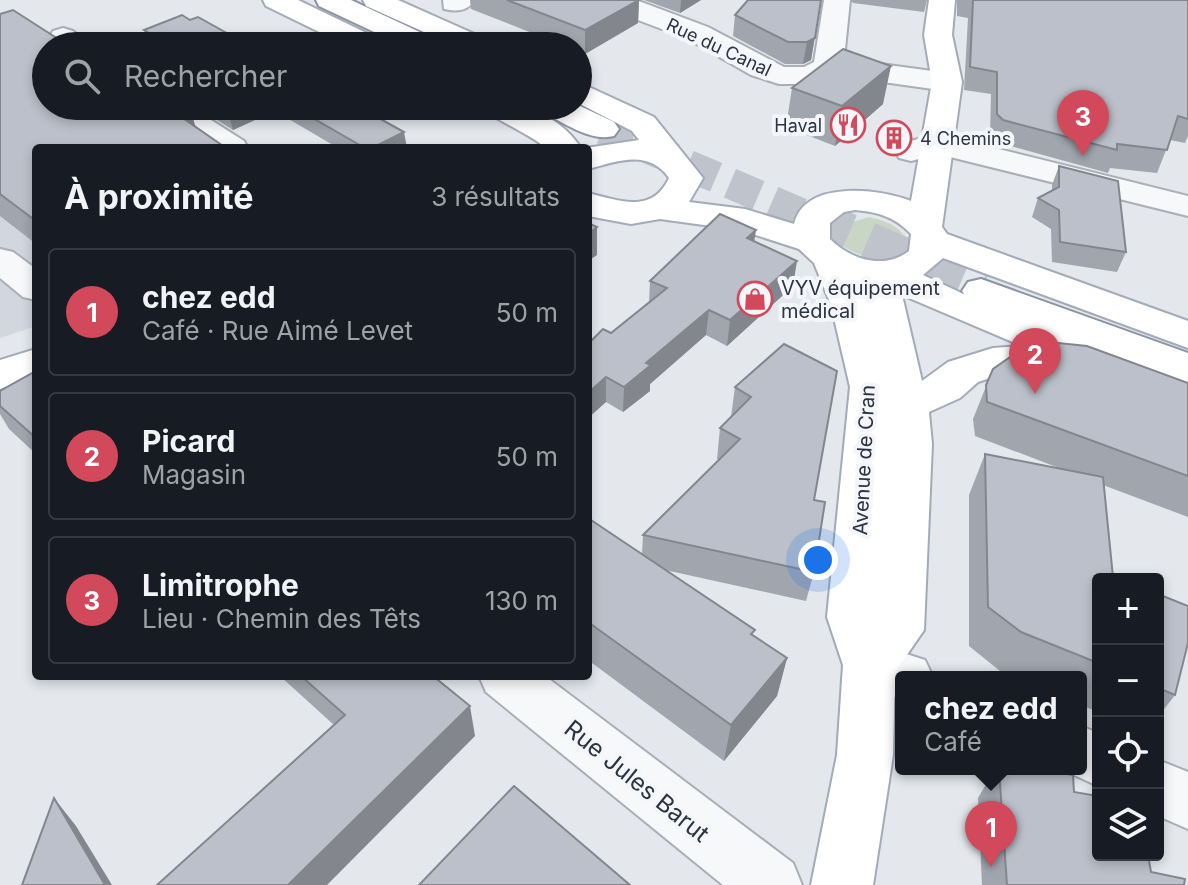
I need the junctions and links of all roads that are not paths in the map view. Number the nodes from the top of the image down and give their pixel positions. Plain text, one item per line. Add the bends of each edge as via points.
1 (277, 0) edge
2 (329, 0) edge
3 (376, 0) edge
4 (611, 0) edge
5 (837, 0) edge
6 (942, 0) edge
7 (342, 32) edge
8 (397, 32) edge
9 (447, 32) edge
10 (828, 66) junction
11 (934, 80) junction
12 (592, 98) edge
13 (189, 120) edge
14 (499, 120) edge
15 (527, 120) edge
16 (584, 120) edge
17 (603, 129) tunnel mouth
18 (226, 144) edge
19 (517, 144) edge
20 (560, 144) tunnel mouth
21 (924, 148) junction
22 (592, 157) edge
23 (678, 168) junction
24 (850, 202) junction
25 (592, 204) edge
26 (1188, 206) edge
27 (661, 209) junction
28 (928, 234) junction
29 (821, 250) junction
30 (0, 260) edge
31 (888, 272) junction
32 (32, 285) edge
33 (981, 291) tunnel mouth
34 (1188, 335) edge
35 (1088, 357) junction
36 (32, 364) edge
37 (1188, 368) edge
38 (0, 375) edge
39 (1188, 394) edge
40 (907, 405) junction
41 (887, 671) edge
42 (510, 680) edge
43 (1162, 789) edge
44 (1188, 801) edge
45 (771, 885) edge
46 (842, 885) edge

1 - 7 main road
2 - 8 main road
3 - 9 main road
4 - 10 street, Rue du Canal via 702,35 774,74 809,74
5 - 10 street
6 - 11 main road via 938,35 943,51
10 - 11 street, Rue du Canal
11 - 21 main road
12 - 23 main road via 643,124
13 - 18 street
14 - 19 main road
15 - 20 main road
16 - 17 main road
21 - 24 main road via 898,180
21 - 26 street
21 - 28 main road
22 - 23 main road via 635,149
23 - 24 main road via 757,196
23 - 27 main road via 680,196
24 - 28 main road via 900,209
24 - 29 main road via 812,220
25 - 27 main road via 625,213
27 - 29 main road via 745,220
28 - 31 main road via 921,260
28 - 34 main road
29 - 31 main road via 850,267
29 - 41 main road, Avenue de Cran via 854,317 871,387 852,617
30 - 32 street
31 - 35 main road via 940,299
31 - 40 main road, Avenue de Cran via 884,312
33 - 37 main road
35 - 39 main road
35 - 40 main road via 993,362 963,372 945,388
36 - 38 main road
40 - 41 main road, Avenue de Cran via 910,444 898,630
41 - 46 main road, Avenue de Cran via 865,755
42 - 45 street, Rue Jules Barut
43 - 44 street

